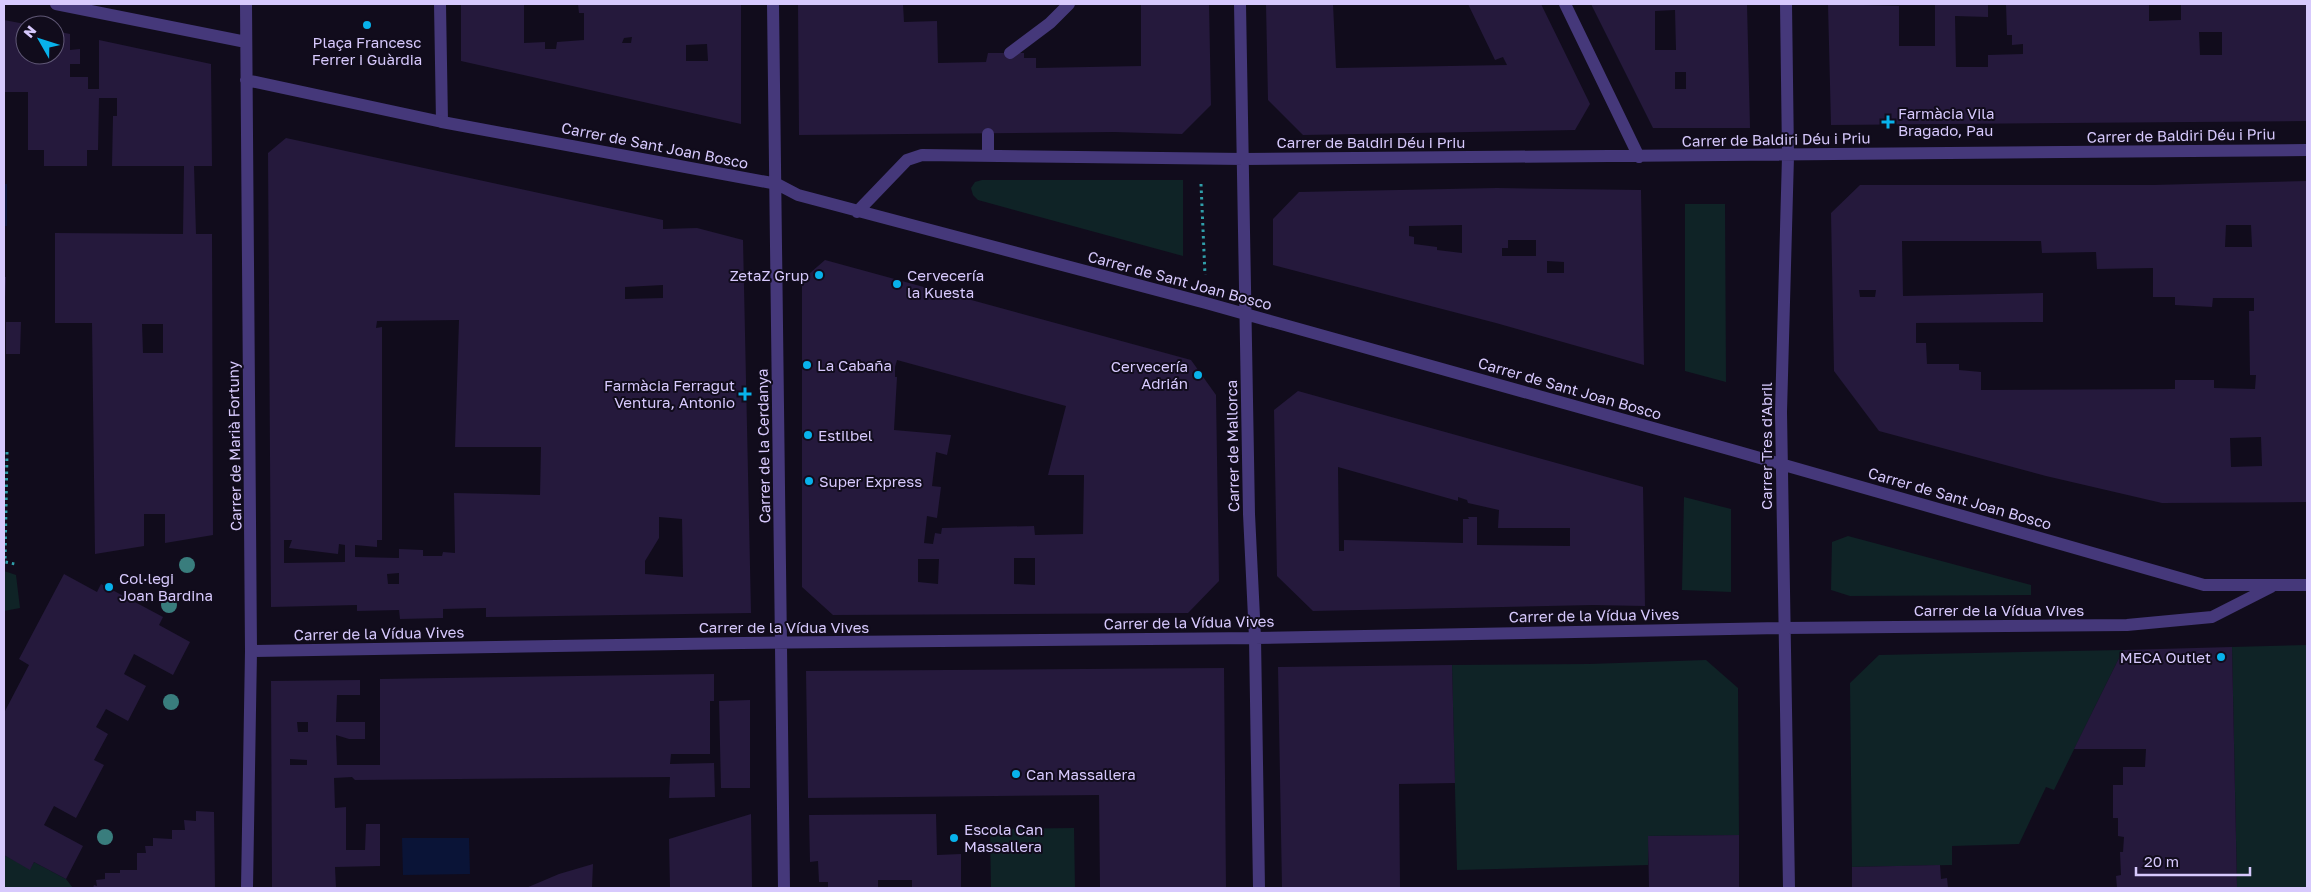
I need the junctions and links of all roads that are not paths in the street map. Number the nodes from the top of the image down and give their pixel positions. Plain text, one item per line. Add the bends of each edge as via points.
1 (56, 4) edge
2 (246, 4) edge
3 (440, 4) edge
4 (773, 4) edge
5 (1070, 4) edge
6 (1240, 4) edge
7 (1565, 4) edge
8 (1786, 4) edge
9 (246, 42) junction
10 (1010, 53) dead end
11 (246, 80) junction
12 (442, 122) junction
13 (988, 134) dead end
14 (2307, 150) edge
15 (988, 156) junction
16 (1788, 156) junction
17 (1639, 157) junction
18 (1244, 159) junction
19 (776, 184) junction
20 (857, 212) junction
21 (1246, 314) junction
22 (1782, 464) junction
23 (2307, 585) edge
24 (2275, 586) junction
25 (2127, 625) joint
26 (1785, 628) junction
27 (1255, 638) junction
28 (782, 644) junction
29 (251, 651) junction
30 (247, 888) edge
31 (784, 888) edge
32 (1259, 888) edge
33 (1789, 888) edge

1 - 9 street
2 - 9 street, Carrer de Marià Fortuny
3 - 12 street
4 - 19 street, Carrer de la Cerdanya
5 - 10 street
6 - 18 street, Carrer de Mallorca
7 - 17 street
8 - 16 street, Carrer Tres d'Abril
9 - 11 street, Carrer de Marià Fortuny
11 - 12 street
11 - 29 street, Carrer de Marià Fortuny
12 - 19 street, Carrer de Sant Joan Bosco
13 - 15 street
14 - 16 street, Carrer de Baldiri Déu i Priu
15 - 18 street
15 - 20 street via 922,155 907,160
16 - 17 street, Carrer de Baldiri Déu i Priu
16 - 22 street, Carrer Tres d'Abril
17 - 18 street, Carrer de Baldiri Déu i Priu
18 - 21 street, Carrer de Mallorca
19 - 20 street, Carrer de Sant Joan Bosco via 798,195
19 - 28 street, Carrer de la Cerdanya
20 - 21 street, Carrer de Sant Joan Bosco
21 - 22 street, Carrer de Sant Joan Bosco
21 - 27 street, Carrer de Mallorca via 1249,514
22 - 24 street, Carrer de Sant Joan Bosco via 2204,585
22 - 26 street, Carrer Tres d'Abril
23 - 24 street, Carrer de Sant Joan Bosco
24 - 25 street, Carrer de Sant Joan Bosco via 2212,617
25 - 26 street, Carrer de la Vídua Vives
26 - 27 street, Carrer de la Vídua Vives
26 - 33 street, Carrer Tres d'Abril
27 - 28 street, Carrer de la Vídua Vives
27 - 32 street, Carrer de Mallorca
28 - 29 street, Carrer de la Vídua Vives
28 - 31 street, Carrer de la Cerdanya
29 - 30 street, Carrer de Marià Fortuny

